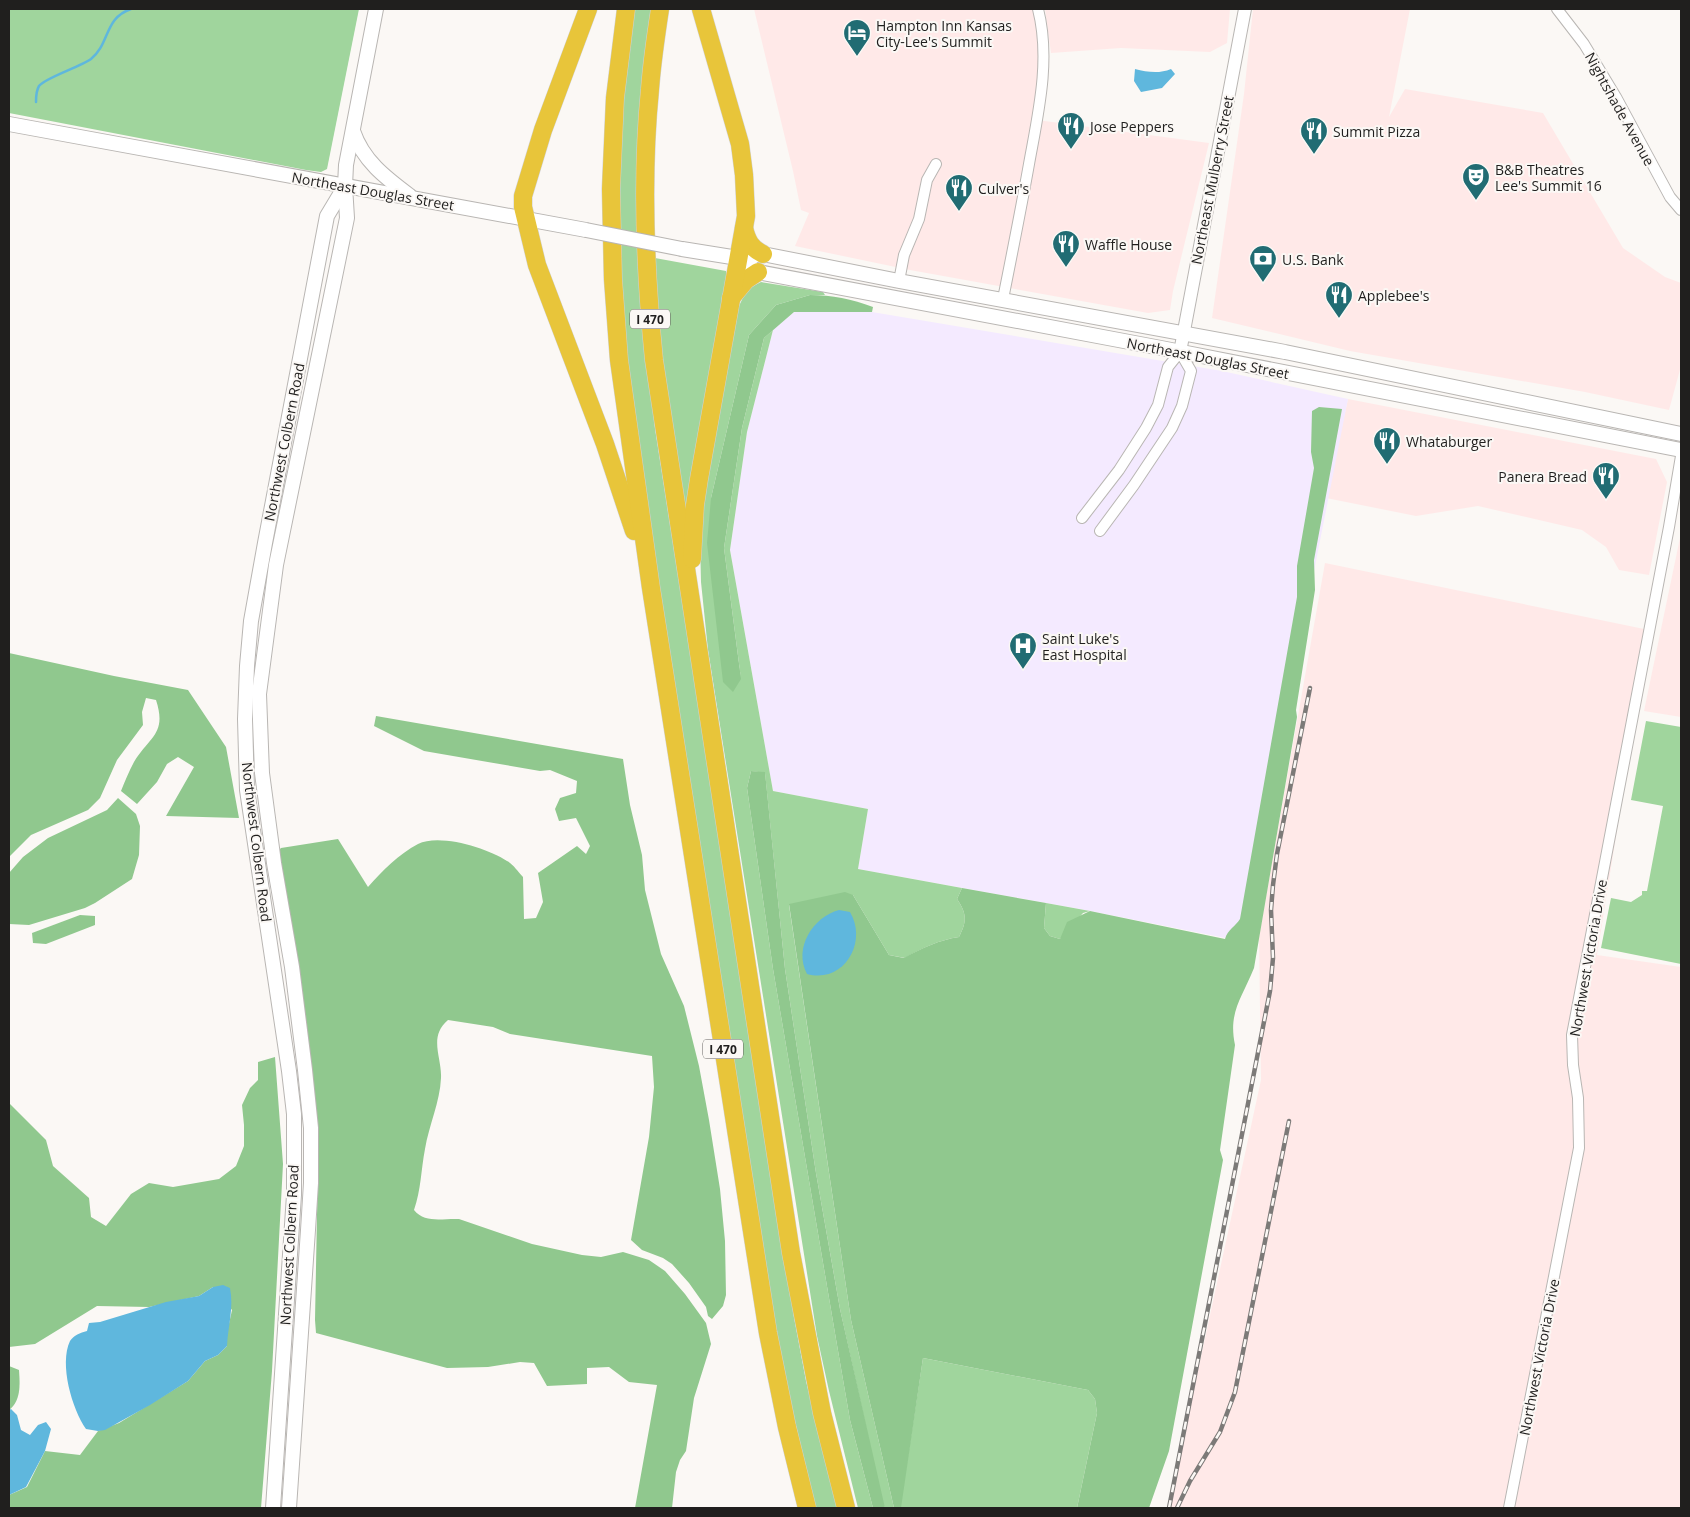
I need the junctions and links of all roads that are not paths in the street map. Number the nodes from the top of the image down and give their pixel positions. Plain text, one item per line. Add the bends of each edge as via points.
1 (588, 9) edge
2 (626, 9) edge
3 (660, 9) edge
4 (701, 9) edge
5 (1038, 9) edge
6 (1244, 9) edge
7 (1557, 9) edge
8 (375, 13) edge
9 (9, 124) edge
10 (353, 132) junction
11 (936, 164) dead end
12 (345, 186) junction
13 (412, 198) junction
14 (1681, 210) edge
15 (524, 219) junction
16 (744, 228) junction
17 (763, 254) junction
18 (738, 258) junction
19 (758, 272) junction
20 (899, 281) junction
21 (731, 298) junction
22 (1003, 300) junction
23 (1184, 333) junction
24 (1180, 352) junction
25 (1681, 434) edge
26 (1681, 450) edge
27 (1681, 456) edge
28 (1082, 518) dead end
29 (1100, 531) dead end
30 (651, 588) junction
31 (694, 627) junction
32 (247, 666) junction
33 (262, 666) junction
34 (273, 1508) edge
35 (289, 1508) edge
36 (807, 1508) edge
37 (846, 1508) edge
38 (1509, 1508) edge

1 - 15 highway via 559,84 523,196
2 - 30 highway, I 470 via 615,98 611,180 613,279 619,360
3 - 31 highway, I 470 via 646,158 647,288 654,360
4 - 16 highway via 740,144 746,216
5 - 22 street via 1044,53 1040,102
6 - 23 street, Northeast Mulberry Street
7 - 14 street, Nightshade Avenue via 1584,44 1670,197
8 - 10 main road, Northwest Colbern Road
9 - 12 main road, Northeast Douglas Street
10 - 12 main road, Northwest Colbern Road
10 - 13 main road via 357,144 372,165
11 - 20 street via 927,180 919,219 907,248
12 - 13 main road, Northeast Douglas Street
12 - 32 main road, Northwest Colbern Road via 327,216 263,553
12 - 33 main road, Northwest Colbern Road via 347,218 276,565
13 - 15 main road, Northeast Douglas Street
15 - 18 main road, Northeast Douglas Street, bridge
15 - 30 highway via 537,265 606,444
16 - 17 highway via 752,249
16 - 18 highway
17 - 18 main road, Northeast Douglas Street
17 - 20 main road, Northeast Douglas Street
18 - 19 main road, Northeast Douglas Street
18 - 21 highway
19 - 21 highway via 746,280
19 - 24 main road, Northeast Douglas Street
20 - 22 main road, Northeast Douglas Street
21 - 31 highway via 695,505 692,555
22 - 23 main road, Northeast Douglas Street
23 - 24 street, Northeast Mulberry Street
23 - 25 main road, Northeast Douglas Street
24 - 26 main road, Northeast Douglas Street
24 - 28 street via 1168,366 1158,405 1146,428
24 - 29 street via 1191,371 1182,406 1172,428
27 - 38 street, Northwest Victoria Drive via 1572,1036 1579,1148
30 - 36 highway, I 470 via 768,1333
31 - 37 highway, I 470 via 791,1253 822,1413
32 - 33 main road
32 - 34 main road, Northwest Colbern Road via 247,790 294,1114 294,1195
33 - 35 main road, Northwest Colbern Road via 259,694 262,773 293,977 311,1128 311,1183

